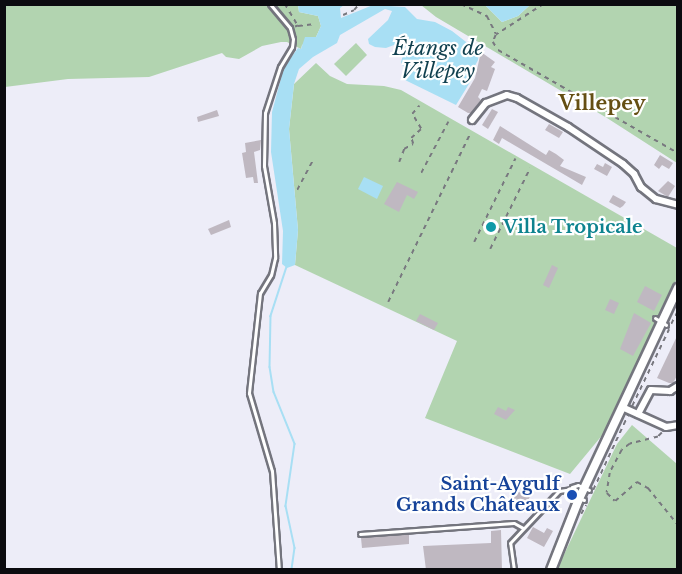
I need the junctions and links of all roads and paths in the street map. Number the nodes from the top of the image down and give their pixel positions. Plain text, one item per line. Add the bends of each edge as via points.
1 (270, 4) edge
2 (285, 4) edge
3 (359, 4) edge
4 (461, 4) edge
5 (544, 4) edge
6 (343, 15) dead end
7 (315, 24) dead end
8 (298, 26) junction
9 (290, 28) junction
10 (496, 35) junction
11 (418, 106) dead end
12 (472, 120) dead end
13 (448, 122) dead end
14 (470, 134) dead end
15 (678, 153) edge
16 (515, 159) dead end
17 (312, 162) dead end
18 (399, 162) dead end
19 (530, 168) dead end
20 (421, 172) dead end
21 (297, 190) dead end
22 (678, 205) edge
23 (474, 242) dead end
24 (490, 249) dead end
25 (678, 288) edge
26 (678, 301) edge
27 (388, 302) dead end
28 (678, 310) edge
29 (661, 322) junction
30 (678, 386) edge
31 (627, 410) junction
32 (638, 414) junction
33 (678, 425) edge
34 (666, 427) junction
35 (571, 489) junction
36 (588, 490) junction
37 (583, 500) junction
38 (678, 525) edge
39 (523, 528) junction
40 (571, 529) junction
41 (360, 534) dead end
42 (560, 547) junction
43 (279, 570) edge
44 (514, 570) edge
45 (551, 570) edge

1 - 9 lane
2 - 8 path
3 - 6 path
4 - 10 path via 488,16
5 - 10 path
7 - 8 path
8 - 9 path
9 - 43 lane via 292,47 280,67 265,112 264,166 274,223 275,258 260,293 249,393 273,471
10 - 15 path via 493,42 498,50
11 - 18 path via 412,114 421,129 411,138 413,144 404,149
12 - 22 street via 486,103 507,95 517,98 623,164 656,199
13 - 20 path
14 - 27 path
16 - 23 path
17 - 21 path
19 - 24 path
25 - 29 main road
26 - 29 main road
28 - 31 path
29 - 31 main road
30 - 32 street via 670,391 651,390
31 - 32 street
31 - 36 main road
31 - 36 path
32 - 34 street
33 - 34 street
34 - 38 path via 658,437 622,450 610,473 607,493 615,501 637,482 648,488
35 - 36 lane via 578,485
35 - 37 lane via 572,495
35 - 39 lane via 559,491
36 - 37 main road
37 - 40 main road
37 - 40 path via 577,523
37 - 42 main road
39 - 41 lane via 514,523
39 - 44 lane via 510,543
40 - 42 main road
42 - 45 main road

